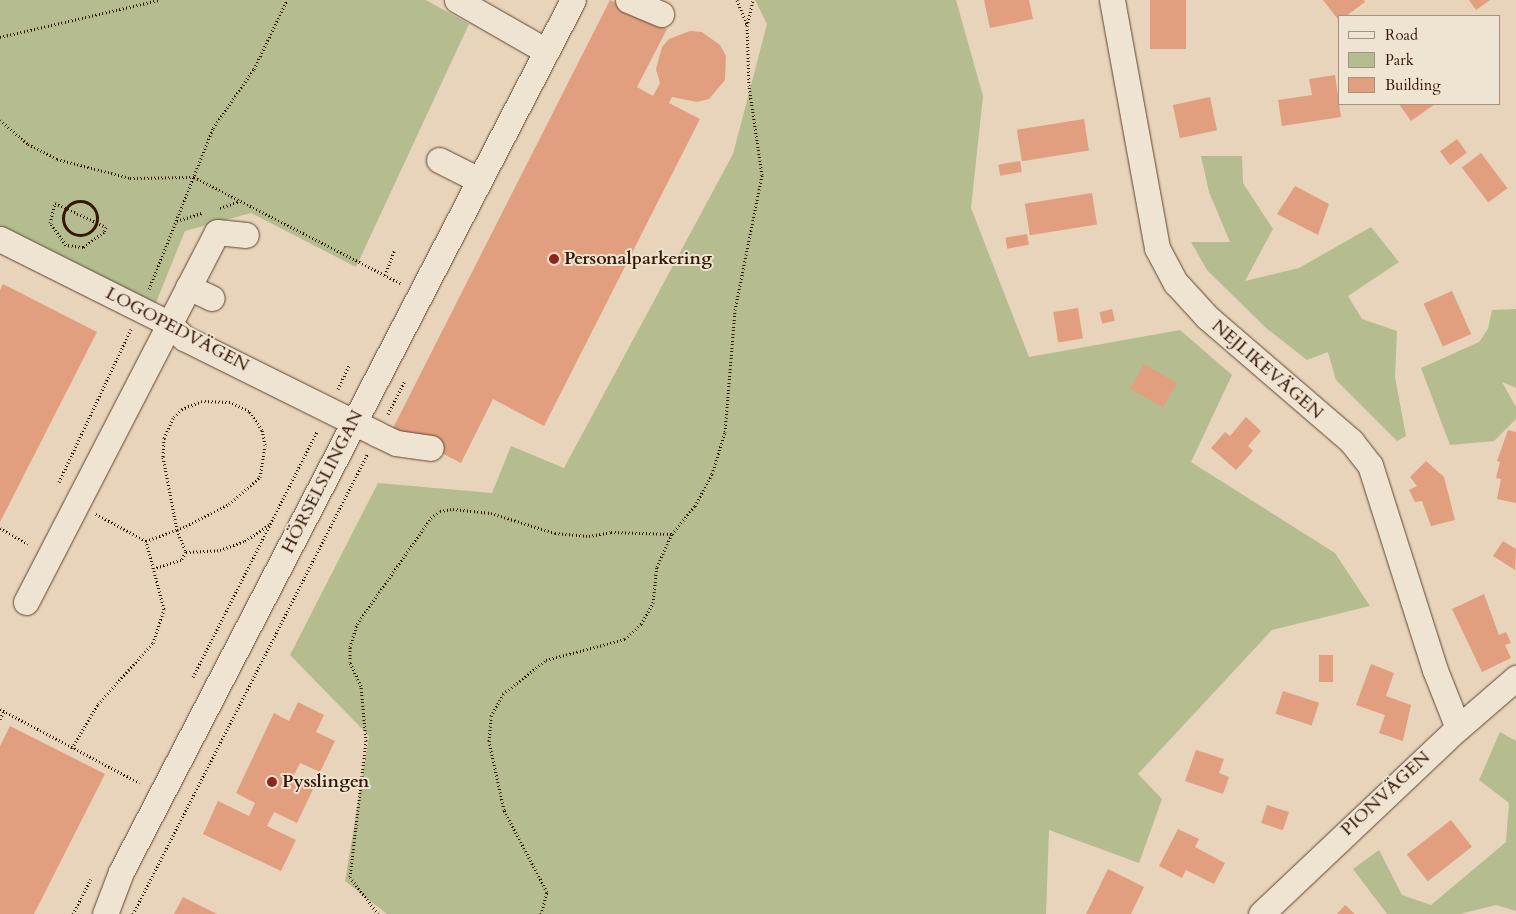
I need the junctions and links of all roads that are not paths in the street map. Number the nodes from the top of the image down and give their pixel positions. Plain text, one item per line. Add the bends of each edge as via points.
1 (457, 0) edge
2 (628, 0) edge
3 (1112, 0) edge
4 (571, 1) edge
5 (661, 14) dead end
6 (546, 51) junction
7 (439, 160) dead end
8 (479, 180) junction
9 (246, 235) dead end
10 (0, 239) edge
11 (188, 286) junction
12 (212, 298) dead end
13 (168, 322) junction
14 (354, 422) junction
15 (431, 448) dead end
16 (26, 602) dead end
17 (1516, 678) edge
18 (1458, 728) junction
19 (106, 914) edge
20 (1261, 914) edge

1 - 6 street
2 - 5 street
3 - 18 street, NEJLIKEVÄGEN via 1157,248 1176,283 1207,317 1351,441 1370,465 1435,670
4 - 6 street, HÖRSELSLINGAN
6 - 8 street, HÖRSELSLINGAN
7 - 8 street
8 - 14 street, HÖRSELSLINGAN
9 - 11 street via 217,232
10 - 13 street, LOGOPEDVÄGEN
11 - 12 street
11 - 13 street
13 - 14 street, LOGOPEDVÄGEN via 184,338
13 - 16 street via 79,506
14 - 15 street, LOGOPEDVÄGEN via 396,443
14 - 19 street, HÖRSELSLINGAN via 121,872
17 - 18 street, PIONVÄGEN
18 - 20 street, PIONVÄGEN

